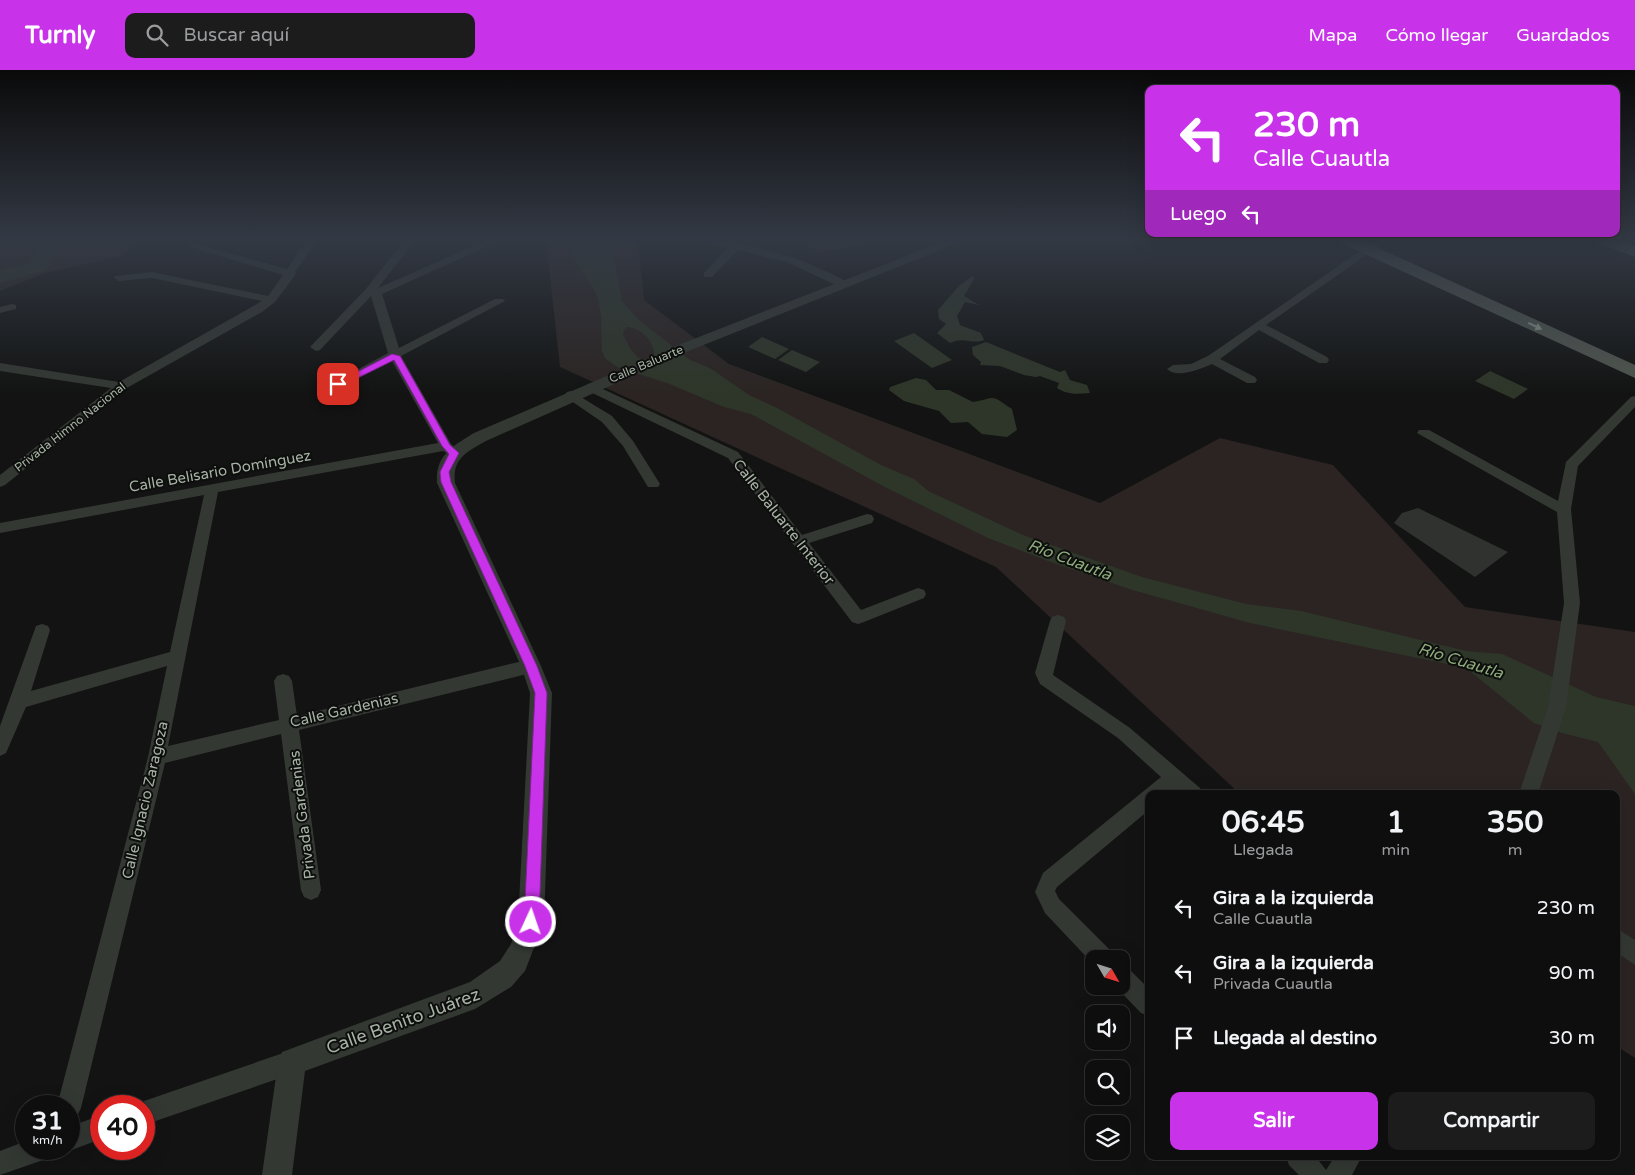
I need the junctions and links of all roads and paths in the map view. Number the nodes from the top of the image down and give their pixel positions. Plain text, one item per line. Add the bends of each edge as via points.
1 (232, 292) edge
2 (277, 292) edge
3 (376, 292) edge
4 (827, 292) edge
5 (1307, 292) edge
6 (1471, 292) edge
7 (373, 293) junction
8 (271, 300) junction
9 (499, 301) dead end
10 (12, 307) dead end
11 (0, 310) edge
12 (1258, 325) junction
13 (316, 347) dead end
14 (395, 356) junction
15 (1212, 359) junction
16 (1323, 360) dead end
17 (0, 367) edge
18 (1173, 369) dead end
19 (1635, 372) edge
20 (1251, 380) dead end
21 (121, 386) junction
22 (590, 387) junction
23 (324, 391) dead end
24 (571, 395) junction
25 (1635, 400) edge
26 (1424, 433) dead end
27 (450, 450) junction
28 (0, 482) edge
29 (653, 484) dead end
30 (212, 490) junction
31 (1564, 509) junction
32 (867, 519) dead end
33 (0, 528) edge
34 (800, 541) junction
35 (918, 594) dead end
36 (1572, 603) joint
37 (1058, 621) dead end
38 (42, 630) dead end
39 (177, 658) junction
40 (531, 666) junction
41 (283, 680) dead end
42 (19, 702) junction
43 (290, 723) junction
44 (0, 748) edge
45 (157, 756) junction
46 (1174, 778) junction
47 (1159, 790) edge
48 (1189, 790) edge
49 (1529, 790) edge
50 (1145, 801) edge
51 (311, 890) dead end
52 (1620, 941) edge
53 (1094, 950) edge
54 (1635, 954) edge
55 (1130, 986) edge
56 (1145, 1001) edge
57 (292, 1062) junction
58 (72, 1095) edge
59 (155, 1109) edge
60 (15, 1158) edge
61 (1302, 1160) edge
62 (1347, 1160) edge
63 (0, 1163) edge
64 (277, 1175) edge
65 (1316, 1175) edge
66 (1337, 1175) edge

1 - 8 street
2 - 8 street, Privada Himno Nacional
3 - 7 street
4 - 22 street, Calle Baluarte
5 - 12 street
6 -> 19 main road
7 - 13 street
7 - 14 street
8 - 21 street, Privada Himno Nacional
9 - 14 street
10 - 11 street
12 - 15 street
12 - 16 street
14 - 23 street
14 - 27 street
15 - 18 street via 1193,368
15 - 20 street
17 - 21 street
21 - 28 street, Privada Himno Nacional
22 - 24 street, Calle Baluarte
22 - 34 street, Calle Baluarte Interior via 733,455
24 - 27 street, Calle Baluarte
24 - 29 street via 607,420 628,444
25 - 31 street via 1571,465
26 - 31 street
27 - 30 street, Calle Belisario Domínguez
27 - 40 street, Calle Benito Juárez via 444,472 446,482
30 - 33 street, Calle Belisario Domínguez
30 - 39 street, Calle Ignacio Zaragoza
31 - 36 street
32 - 34 street
34 - 35 street, Calle Baluarte Interior via 858,618
36 - 49 street via 1557,708
37 - 46 street via 1044,673 1046,679 1124,733
38 - 42 street
39 - 42 street
39 - 45 street, Calle Ignacio Zaragoza
40 - 43 street, Calle Gardenias
40 - 57 street, Calle Benito Juárez via 541,693 531,922 523,949 510,972 489,988 465,999
41 - 43 street, Privada Gardenias
42 - 44 street
43 - 45 street, Calle Gardenias
43 - 51 street, Privada Gardenias
45 - 58 street, Calle Ignacio Zaragoza
46 - 47 street
46 - 48 street
50 - 53 street via 1050,880 1045,892 1052,906
52 - 54 street
55 - 56 street
57 - 59 street, Calle Benito Juárez
57 - 64 street
60 - 63 street
61 - 65 street
62 - 66 street

